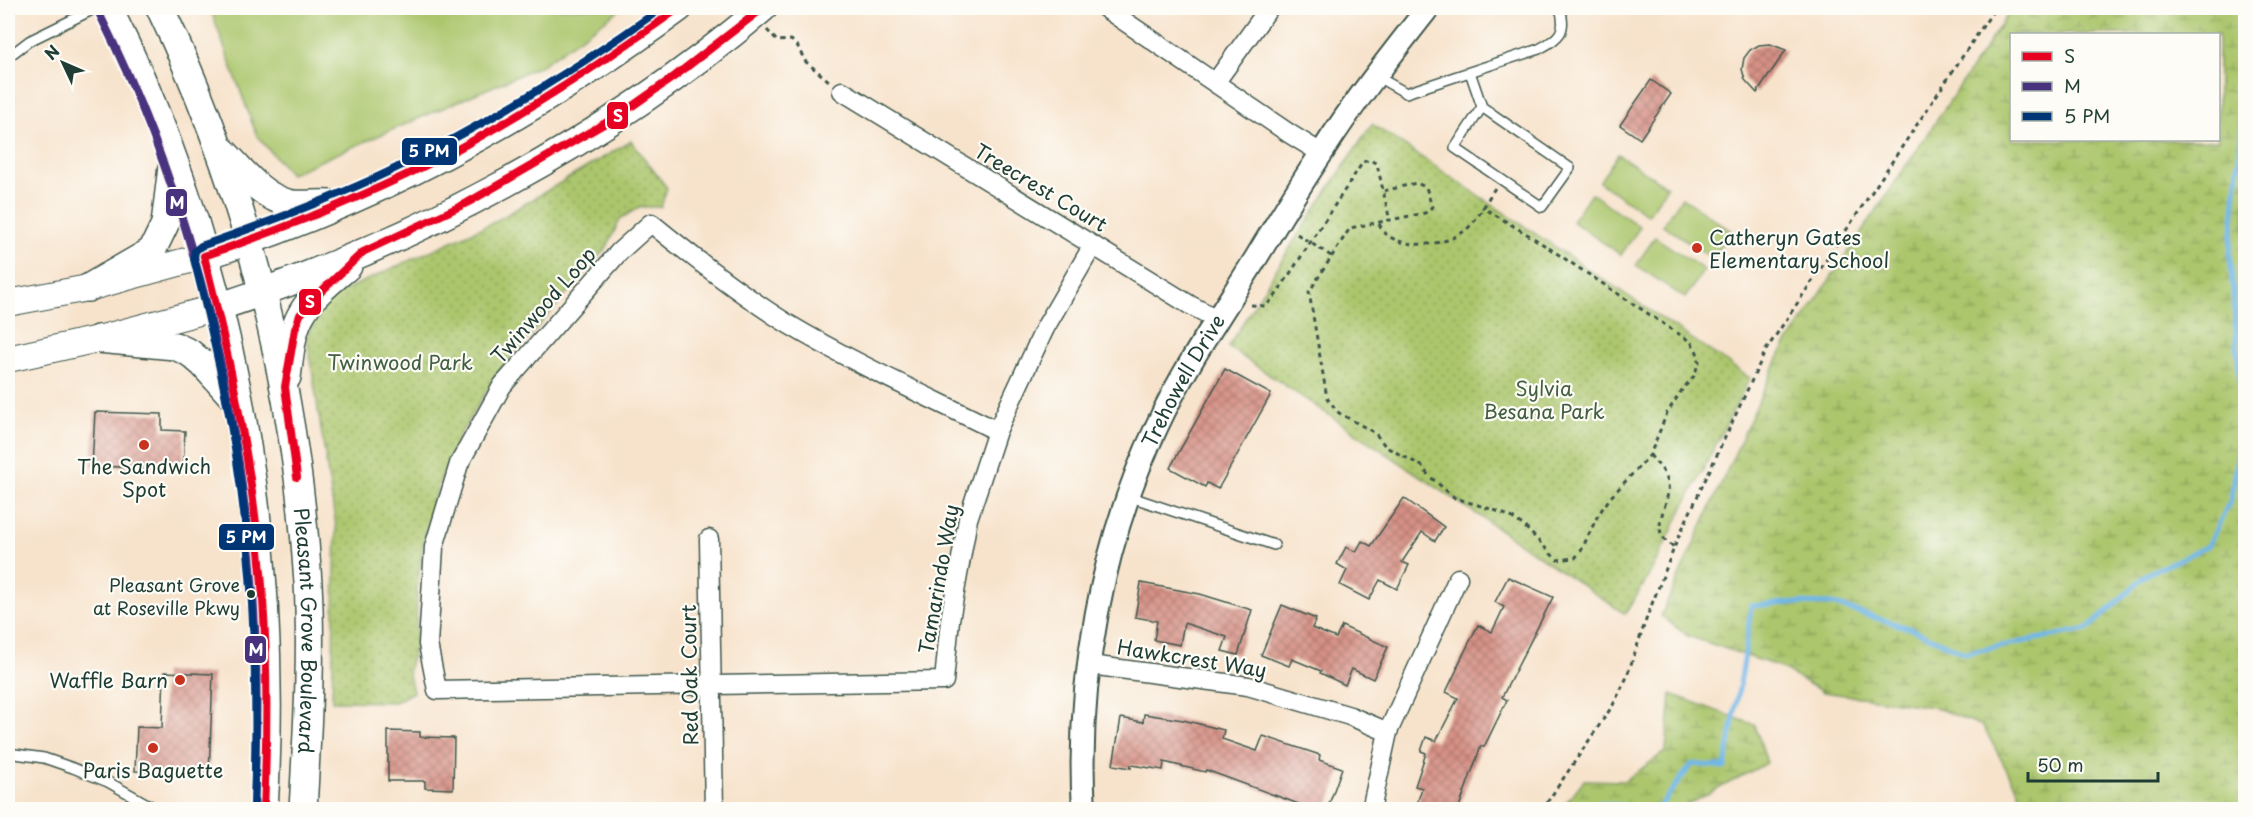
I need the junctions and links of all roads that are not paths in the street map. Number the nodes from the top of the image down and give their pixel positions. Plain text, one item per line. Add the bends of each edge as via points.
1 (96, 8) edge
2 (108, 8) edge
3 (160, 8) edge
4 (679, 8) edge
5 (1105, 8) edge
6 (1269, 8) edge
7 (1428, 8) edge
8 (1560, 8) edge
9 (758, 12) edge
10 (8, 57) edge
11 (1470, 72) junction
12 (1376, 76) junction
13 (1215, 83) junction
14 (842, 91) road end
15 (1482, 107) junction
16 (219, 147) junction
17 (1321, 153) junction
18 (173, 160) junction
19 (343, 204) junction
20 (249, 241) junction
21 (1093, 245) junction
22 (363, 252) junction
23 (204, 256) junction
24 (88, 288) junction
25 (262, 293) junction
26 (8, 303) edge
27 (218, 307) junction
28 (1217, 319) junction
29 (98, 339) junction
30 (8, 359) edge
31 (285, 387) junction
32 (239, 404) junction
33 (997, 430) junction
34 (1128, 496) junction
35 (709, 539) dead end
36 (1274, 545) dead end
37 (1458, 578) dead end
38 (1090, 665) junction
39 (712, 684) junction
40 (1388, 732) junction
41 (8, 753) edge
42 (158, 810) edge
43 (264, 810) edge
44 (303, 810) edge
45 (714, 810) edge
46 (1084, 810) edge
47 (1371, 810) edge

1 - 10 lane via 29,41
2 - 18 main road, Pleasant Grove Boulevard
3 - 16 main road, Pleasant Grove Boulevard
4 - 19 main road via 570,85 517,116 441,158
5 - 13 street
6 - 13 street
7 - 12 street, Trehowell Drive
8 - 11 lane via 1562,31 1552,42
9 - 22 main road via 621,114 467,203
11 - 12 lane via 1406,93
11 - 15 lane
12 - 17 street, Trehowell Drive
13 - 17 street
14 - 21 street, Treecrest Court
15 - 15 lane via 1455,148 1542,207 1570,168
16 - 19 main road via 261,191 273,198 289,203
16 - 20 main road, Pleasant Grove Boulevard
17 - 28 street, Trehowell Drive
18 - 23 main road, Pleasant Grove Boulevard
18 - 24 main road via 165,224 152,251
19 - 20 main road
20 - 23 main road
20 - 25 main road, Pleasant Grove Boulevard
21 - 28 street, Treecrest Court
21 - 33 street, Tamarindo Way via 1045,328
22 - 25 main road
22 - 31 main road via 300,315
23 - 24 main road
23 - 27 main road, Pleasant Grove Boulevard
24 - 26 main road
25 - 27 main road
25 - 31 main road, Pleasant Grove Boulevard
27 - 29 main road
27 - 32 main road, Pleasant Grove Boulevard
28 - 34 street, Trehowell Drive via 1157,424
29 - 30 main road
29 - 32 main road via 175,346 203,364
31 - 44 main road, Pleasant Grove Boulevard via 308,585
32 - 43 main road, Pleasant Grove Boulevard via 249,461 265,625 268,753
33 - 39 street, Tamarindo Way via 968,519 950,620 944,681
33 - 39 street, Twinwood Loop via 868,368 788,324 707,269 651,223 619,252 502,386 459,464 434,547 428,644 437,690
34 - 36 lane
34 - 38 street, Trehowell Drive via 1105,573
35 - 39 street, Red Oak Court
37 - 40 street
38 - 40 street, Hawkcrest Way via 1248,686 1350,716
38 - 46 street, Trehowell Drive via 1085,707
39 - 45 street, Red Oak Court
40 - 47 street
41 - 42 lane via 44,758 73,768

